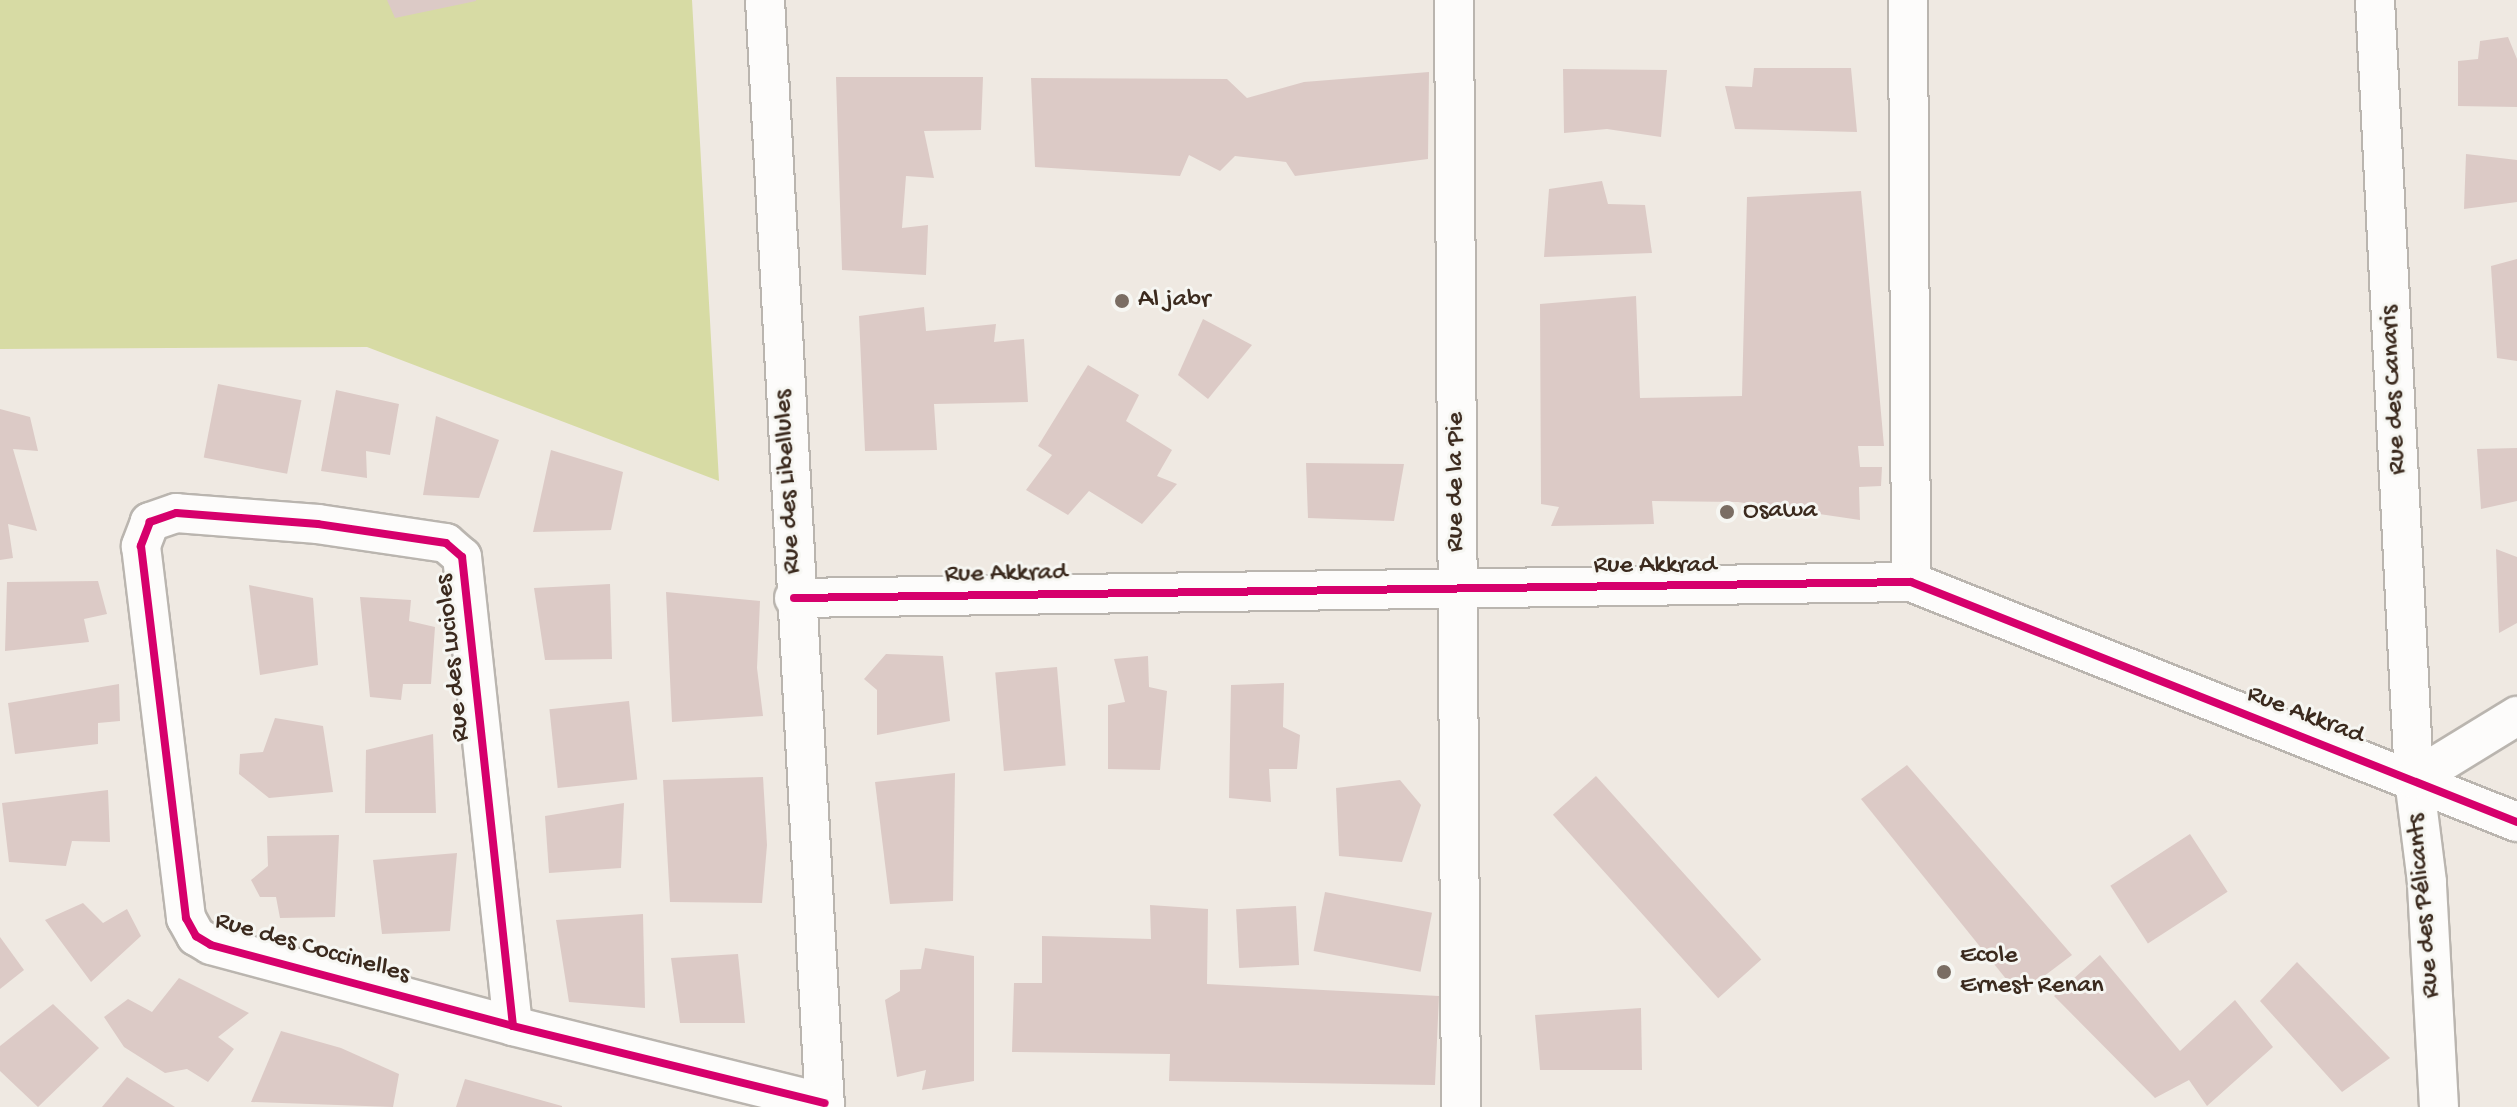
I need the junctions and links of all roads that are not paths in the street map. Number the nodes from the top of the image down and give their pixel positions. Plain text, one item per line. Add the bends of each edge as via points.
1 (765, 0) edge
2 (1454, 0) edge
3 (1908, 0) edge
4 (2375, 0) edge
5 (150, 522) joint
6 (1911, 582) junction
7 (1458, 588) junction
8 (794, 598) junction
9 (2517, 716) edge
10 (2414, 779) junction
11 (2517, 822) edge
12 (513, 1026) junction
13 (825, 1105) edge
14 (1461, 1107) edge
15 (2439, 1107) edge

1 - 8 street, Rue des Libellules
2 - 7 street, Rue de la Pie
3 - 6 street
4 - 10 street, Rue des Canaris
5 - 12 street, Rue des Coccinelles via 141,546 186,918 196,936 211,945
5 - 12 street, Rue des Lucioles via 176,513 318,524 446,543 462,557
6 - 7 street, Rue Akkrad
6 - 10 street, Rue Akkrad
7 - 8 street, Rue Akkrad
7 - 14 street, Rue de la Pie
8 - 13 street, Rue des Libellules
9 - 10 street, Rue des Pélicants
10 - 11 street, Rue Akkrad
10 - 15 street, Rue des Pélicants via 2427,882
12 - 13 street, Rue des Coccinelles

